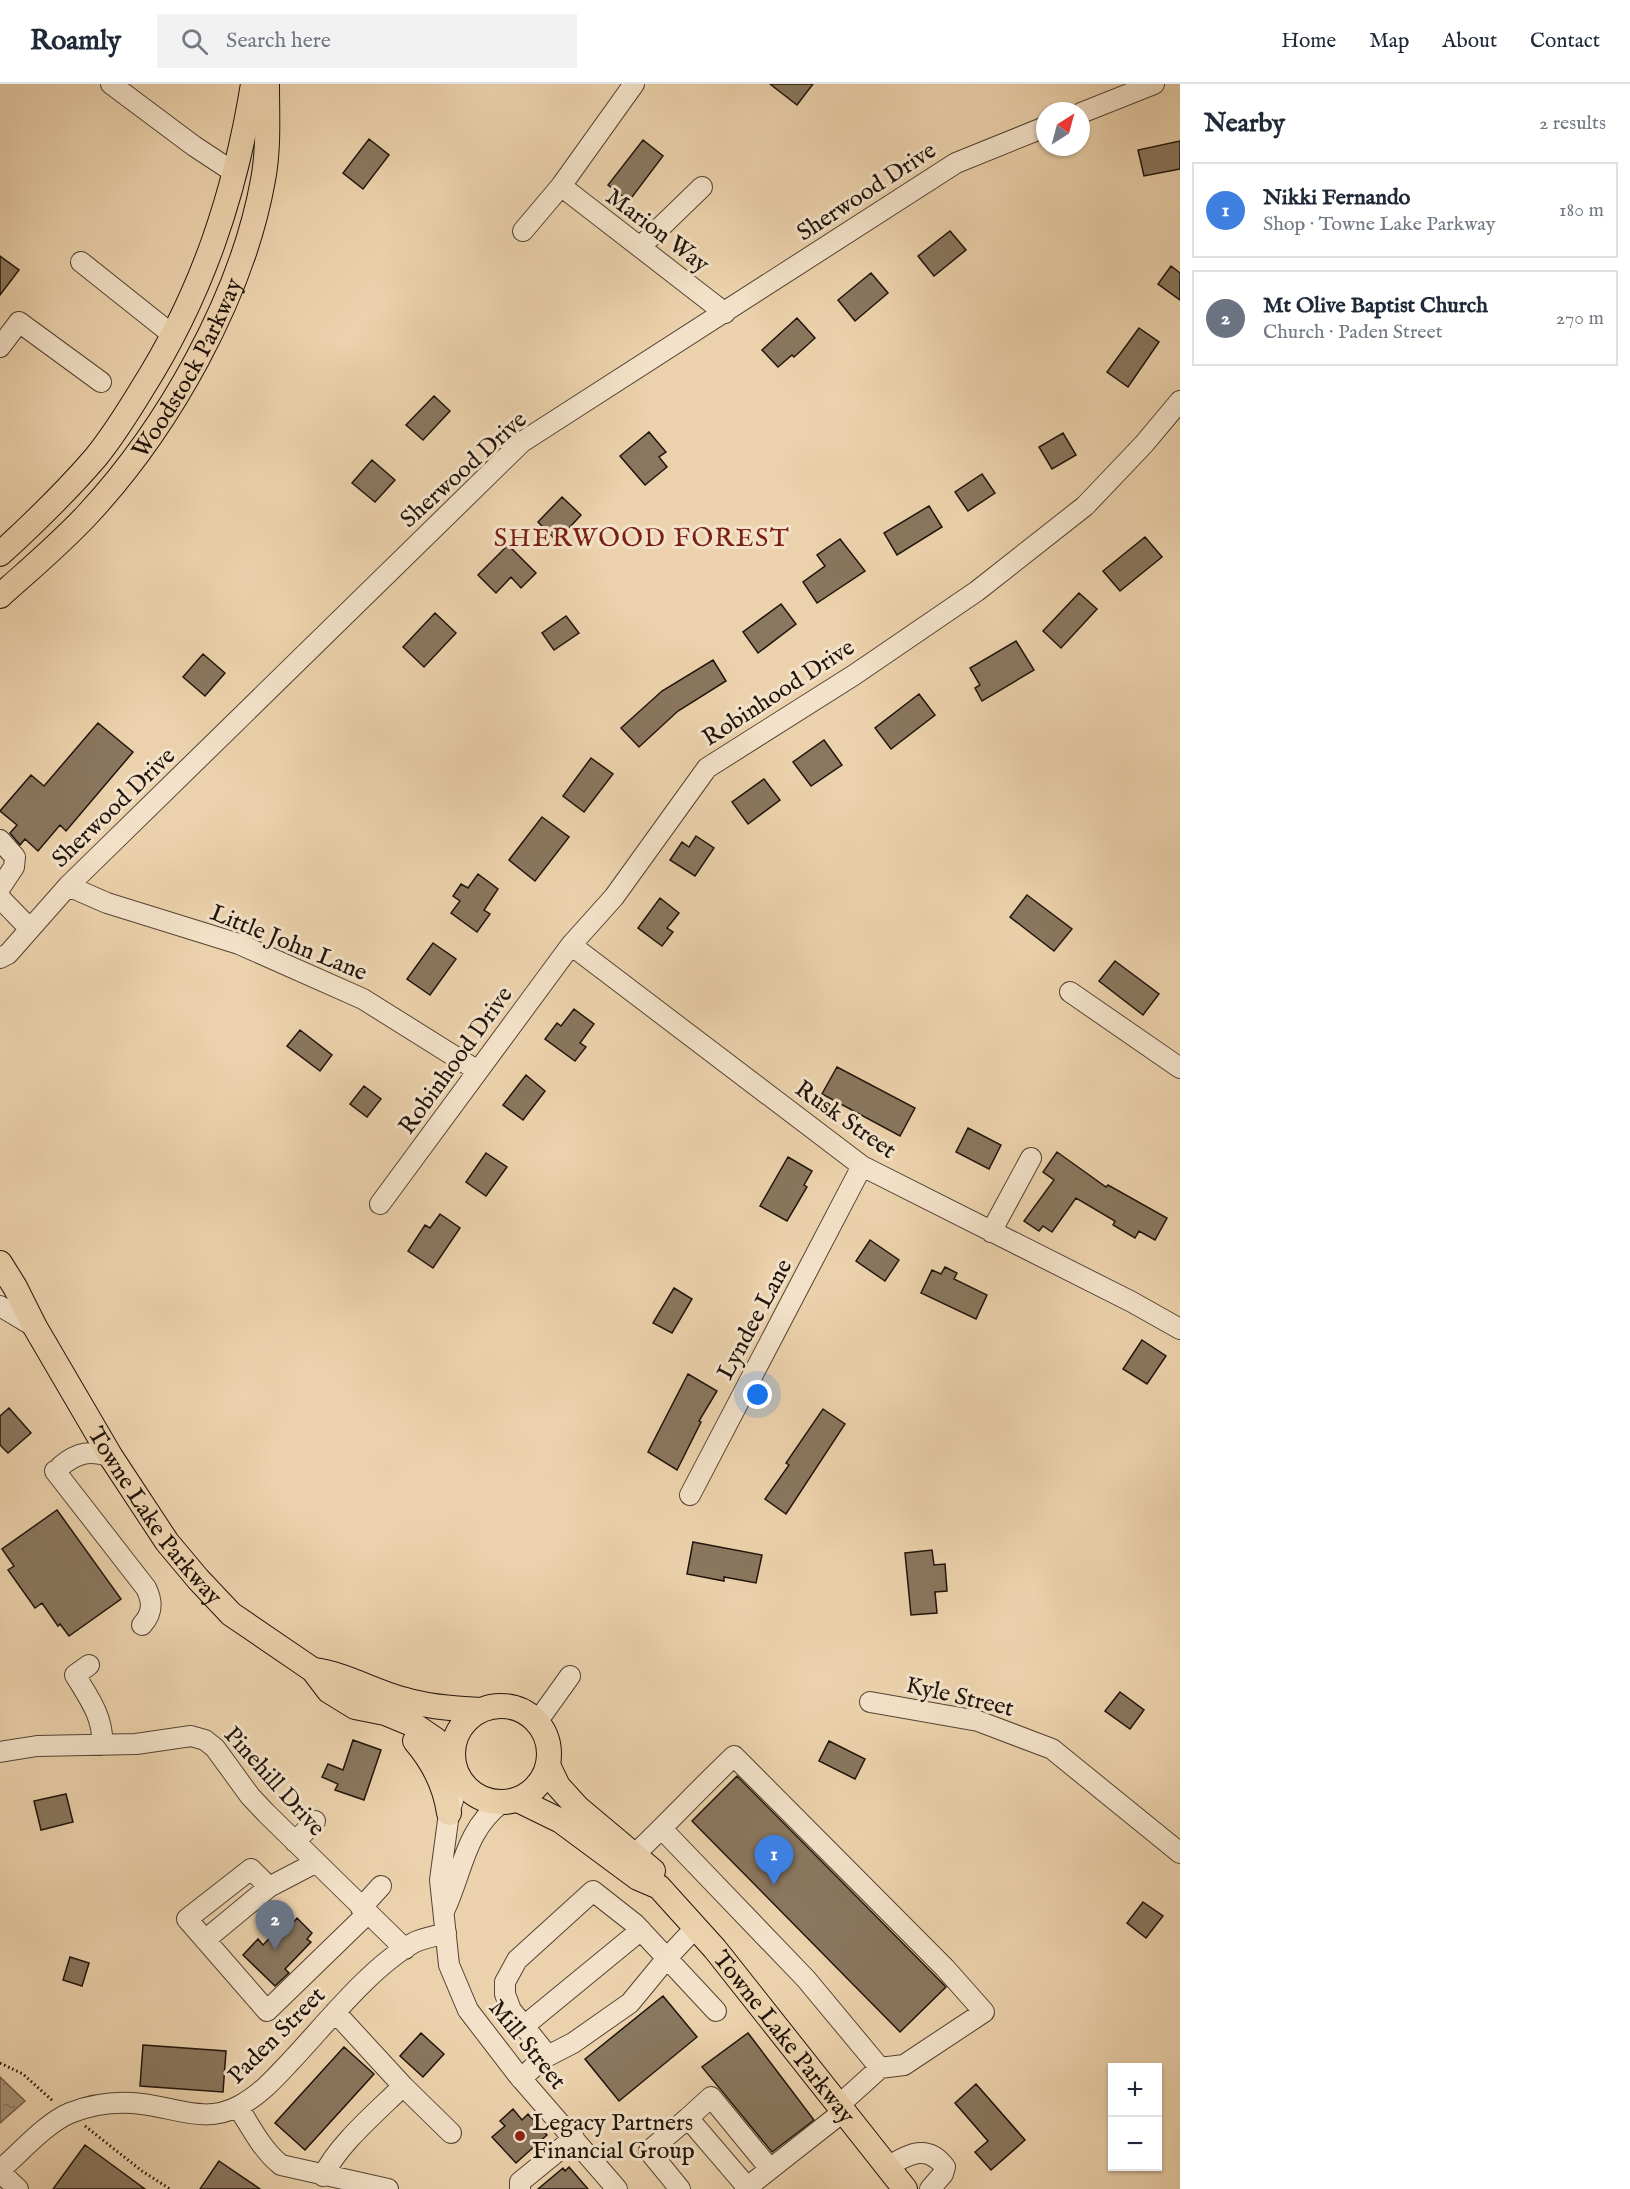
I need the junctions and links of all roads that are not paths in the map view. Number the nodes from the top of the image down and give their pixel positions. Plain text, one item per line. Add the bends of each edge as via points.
1 (253, 84) edge
2 (267, 84) edge
3 (634, 84) edge
4 (1154, 84) edge
5 (119, 86) edge
6 (1090, 109) edge
7 (1036, 132) edge
8 (235, 173) junction
9 (561, 186) junction
10 (702, 187) dead end
11 (524, 231) dead end
12 (640, 247) junction
13 (81, 262) dead end
14 (726, 313) junction
15 (174, 336) junction
16 (0, 347) edge
17 (101, 382) dead end
18 (1180, 401) edge
19 (0, 554) edge
20 (0, 596) edge
21 (0, 840) edge
22 (68, 886) junction
23 (0, 888) edge
24 (0, 898) edge
25 (30, 929) junction
26 (571, 945) junction
27 (0, 958) edge
28 (1070, 992) dead end
29 (1180, 1068) edge
30 (478, 1071) junction
31 (1031, 1158) dead end
32 (862, 1166) junction
33 (380, 1204) dead end
34 (992, 1232) junction
35 (0, 1263) edge
36 (0, 1283) edge
37 (0, 1306) edge
38 (35, 1327) junction
39 (1180, 1329) edge
40 (87, 1418) junction
41 (111, 1457) junction
42 (63, 1465) junction
43 (690, 1495) dead end
44 (142, 1625) dead end
45 (89, 1665) dead end
46 (313, 1670) junction
47 (570, 1676) dead end
48 (870, 1702) dead end
49 (356, 1707) junction
50 (481, 1710) junction
51 (537, 1722) junction
52 (102, 1745) junction
53 (0, 1752) edge
54 (548, 1766) junction
55 (456, 1772) junction
56 (510, 1801) junction
57 (449, 1814) junction
58 (315, 1821) dead end
59 (662, 1829) junction
60 (295, 1842) junction
61 (1180, 1853) edge
62 (635, 1854) junction
63 (315, 1863) junction
64 (381, 1886) dead end
65 (269, 1887) junction
66 (659, 1887) junction
67 (445, 1909) junction
68 (364, 1911) junction
69 (696, 1927) junction
70 (641, 1930) junction
71 (446, 1933) junction
72 (205, 1940) junction
73 (405, 1949) junction
74 (667, 1958) junction
75 (716, 2011) dead end
76 (335, 2012) junction
77 (524, 2026) junction
78 (548, 2056) junction
79 (880, 2068) junction
80 (522, 2079) junction
81 (403, 2086) junction
82 (238, 2107) junction
83 (841, 2108) junction
84 (688, 2118) junction
85 (451, 2133) dead end
86 (574, 2138) junction
87 (888, 2167) junction
88 (770, 2169) junction
89 (0, 2171) edge
90 (323, 2176) junction
91 (746, 2188) edge
92 (18, 2189) edge
93 (388, 2189) edge
94 (520, 2189) edge
95 (617, 2189) edge
96 (680, 2189) edge
97 (905, 2189) edge
98 (930, 2189) edge

1 - 8 main road, Woodstock Parkway
2 - 20 main road, Woodstock Parkway via 264,179 238,269 202,350 151,435 121,475 86,515
3 - 9 street
4 - 6 street
5 - 8 street
7 - 14 street, Sherwood Drive via 956,163
8 - 15 main road, Woodstock Parkway via 209,258
9 - 11 street
9 - 12 street, Marion Way
10 - 12 street
12 - 14 street, Marion Way
13 - 15 street
14 - 22 street, Sherwood Drive via 522,442
15 - 19 main road, Woodstock Parkway via 97,456
16 - 17 street via 19,322
18 - 26 street, Robinhood Drive via 1085,506 977,591 707,768 614,897
21 - 23 street via 15,857 14,867
22 - 25 street, Sherwood Drive
22 - 30 street, Little John Lane via 107,903 239,945 363,999
24 - 25 street
25 - 27 street, Sherwood Drive
26 - 30 street, Robinhood Drive
26 - 32 street, Rusk Street
28 - 29 street
30 - 33 street, Robinhood Drive
31 - 34 street
32 - 34 street, Rusk Street
32 - 43 street, Lyndee Lane
34 - 39 street, Rusk Street
35 - 38 main road, Towne Lake Parkway
36 - 38 main road, Towne Lake Parkway
37 - 38 street
38 - 40 main road, Towne Lake Parkway
40 - 41 main road, Towne Lake Parkway
40 - 42 street via 84,1434
41 - 42 street via 93,1452
41 - 46 main road, Towne Lake Parkway via 167,1542 231,1614
42 - 44 street via 147,1588 152,1610
45 - 52 street via 75,1675 98,1713
46 - 49 main road, Towne Lake Parkway via 329,1692
46 - 50 main road, Towne Lake Parkway via 332,1672 402,1699
47 - 51 street
48 - 61 street, Kyle Street via 978,1721 1052,1749
49 - 55 main road, Towne Lake Parkway via 414,1725 436,1740
49 - 57 main road via 414,1740 436,1770
50 - 51 main road via 511,1707
50 - 55 main road via 458,1731 452,1747
51 - 54 main road via 549,1750
52 - 53 street, Pinehill Drive via 37,1746
52 - 60 street, Pinehill Drive via 191,1736 205,1740 250,1796
54 - 56 main road via 532,1791
54 - 62 main road, Towne Lake Parkway via 558,1786 578,1808
55 - 56 main road via 470,1792 485,1800
55 - 57 street, Mill Street
56 - 66 main road, Towne Lake Parkway via 561,1821 638,1878
56 - 67 street, Mill Street via 490,1812 474,1833
57 - 67 street, Mill Street via 440,1880
58 - 60 street
59 - 62 street
59 - 79 street via 806,1979
59 - 79 street via 734,1756 984,2012 904,2065
60 - 63 street, Pinehill Drive
62 - 66 main road, Towne Lake Parkway via 653,1869
63 - 65 street
63 - 68 street, Pinehill Drive
64 - 68 street
65 - 72 street
65 - 72 street via 251,1869 187,1919
66 - 69 main road, Towne Lake Parkway
67 - 71 street, Mill Street
68 - 72 street via 267,2012
68 - 73 street, Pinehill Drive
69 - 74 street
69 - 83 main road, Towne Lake Parkway
70 - 74 street
70 - 77 street
70 - 77 street via 593,1891 517,1960 505,1982 511,2010
71 - 73 street, Paden Street via 417,1941
71 - 80 street, Mill Street via 449,1965 468,2010
73 - 76 street, Paden Street
74 - 75 street
74 - 78 street via 630,2003
76 - 81 street
76 - 82 street, Paden Street via 257,2096
77 - 78 street
78 - 80 street
79 - 83 street
80 - 86 street, Mill Street
81 - 85 street
81 - 90 street via 340,2149
82 - 89 street, Paden Street via 205,2116 140,2103 91,2106 50,2126
82 - 90 street via 272,2158 281,2165
83 - 87 main road, Towne Lake Parkway
83 - 88 street
84 - 88 street via 711,2097
84 - 91 street
84 - 96 street via 649,2151
86 - 94 street via 520,2182
86 - 95 street, Mill Street
87 - 97 main road, Towne Lake Parkway
87 - 98 street via 921,2152 938,2157 945,2167
88 - 91 street
89 - 92 street
90 - 93 street

